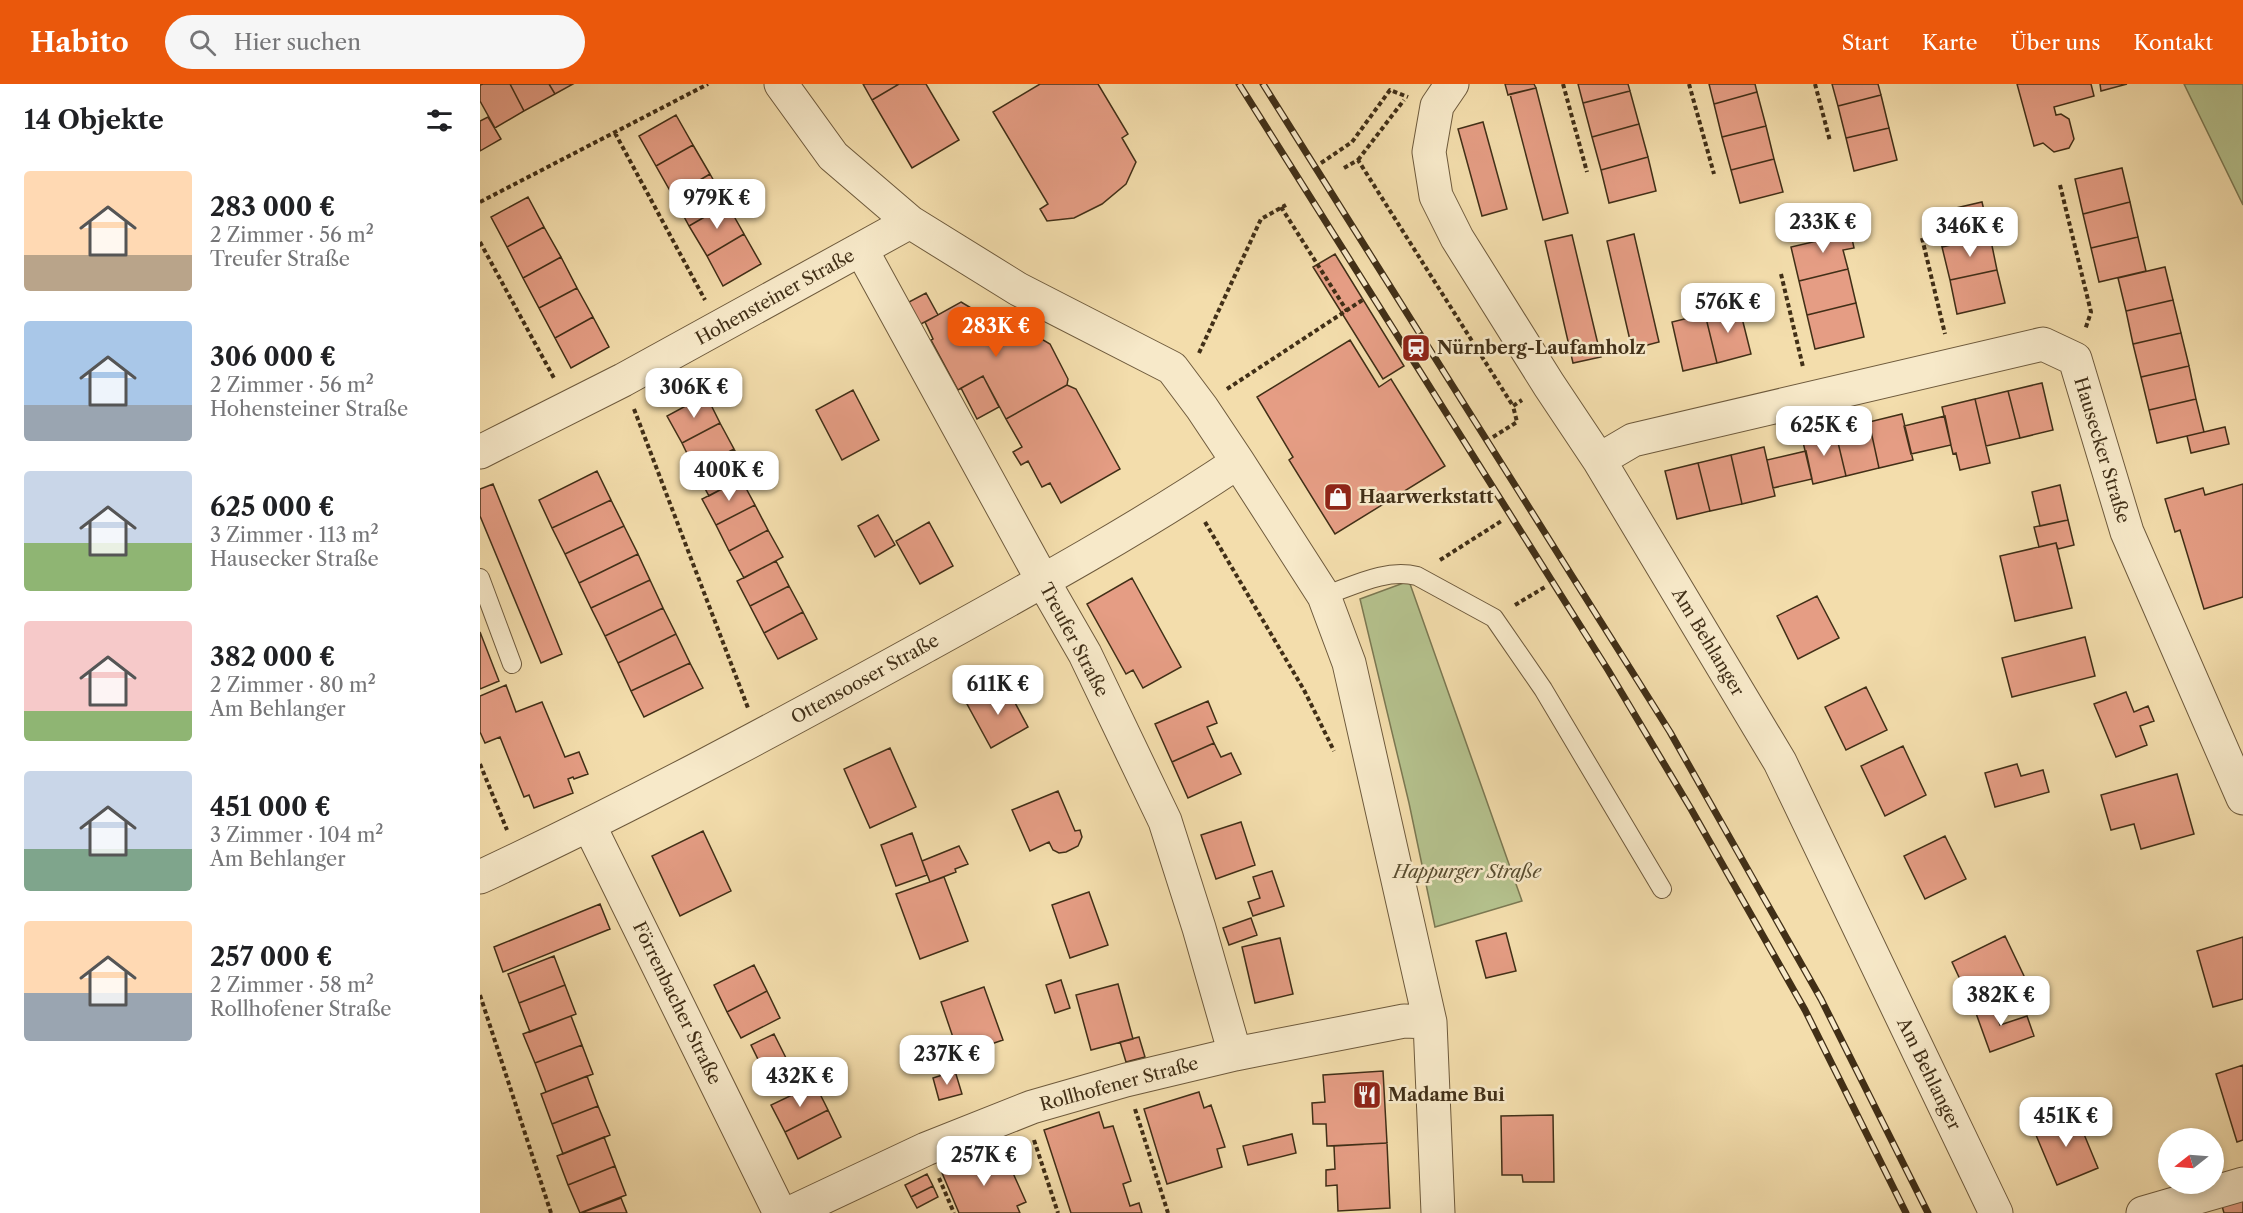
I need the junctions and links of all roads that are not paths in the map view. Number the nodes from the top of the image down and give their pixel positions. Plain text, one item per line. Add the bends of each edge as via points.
1 (781, 84) edge
2 (1444, 95) edge
3 (910, 222) junction
4 (861, 249) junction
5 (480, 452) edge
6 (1599, 460) junction
7 (1238, 462) junction
8 (480, 578) edge
9 (1042, 581) junction
10 (1324, 596) junction
11 (512, 664) dead end
12 (2243, 798) edge
13 (589, 825) junction
14 (480, 877) edge
15 (1662, 889) dead end
16 (1430, 1022) junction
17 (1235, 1054) junction
18 (2243, 1184) edge
19 (780, 1213) edge
20 (790, 1213) edge
21 (1438, 1213) edge
22 (1996, 1213) edge
23 (2143, 1213) edge

1 - 3 street via 833,156
2 - 6 street, Am Behlanger via 1429,152 1436,196 1457,238
3 - 4 street, Hohensteiner Straße
3 - 7 street via 1018,289 1172,368
4 - 5 street, Hohensteiner Straße via 623,380
4 - 9 street, Treufer Straße
6 - 12 street, Hausecker Straße via 1633,440 2043,344 2075,359 2127,532
6 - 22 street, Am Behlanger via 1780,762
7 - 9 street, Ottensooser Straße
7 - 10 street
8 - 11 lane
9 - 13 street, Ottensooser Straße via 759,737
9 - 17 street, Treufer Straße via 1085,654 1165,821
10 - 15 lane via 1387,574 1406,573 1494,618 1543,689
10 - 16 street via 1349,663
13 - 14 street, Ottensooser Straße
13 - 19 street, Förrenbacher Straße
16 - 17 street, Rollhofener Straße via 1404,1021
16 - 21 street
17 - 20 street, Rollhofener Straße via 1024,1110 926,1149
18 - 23 street

